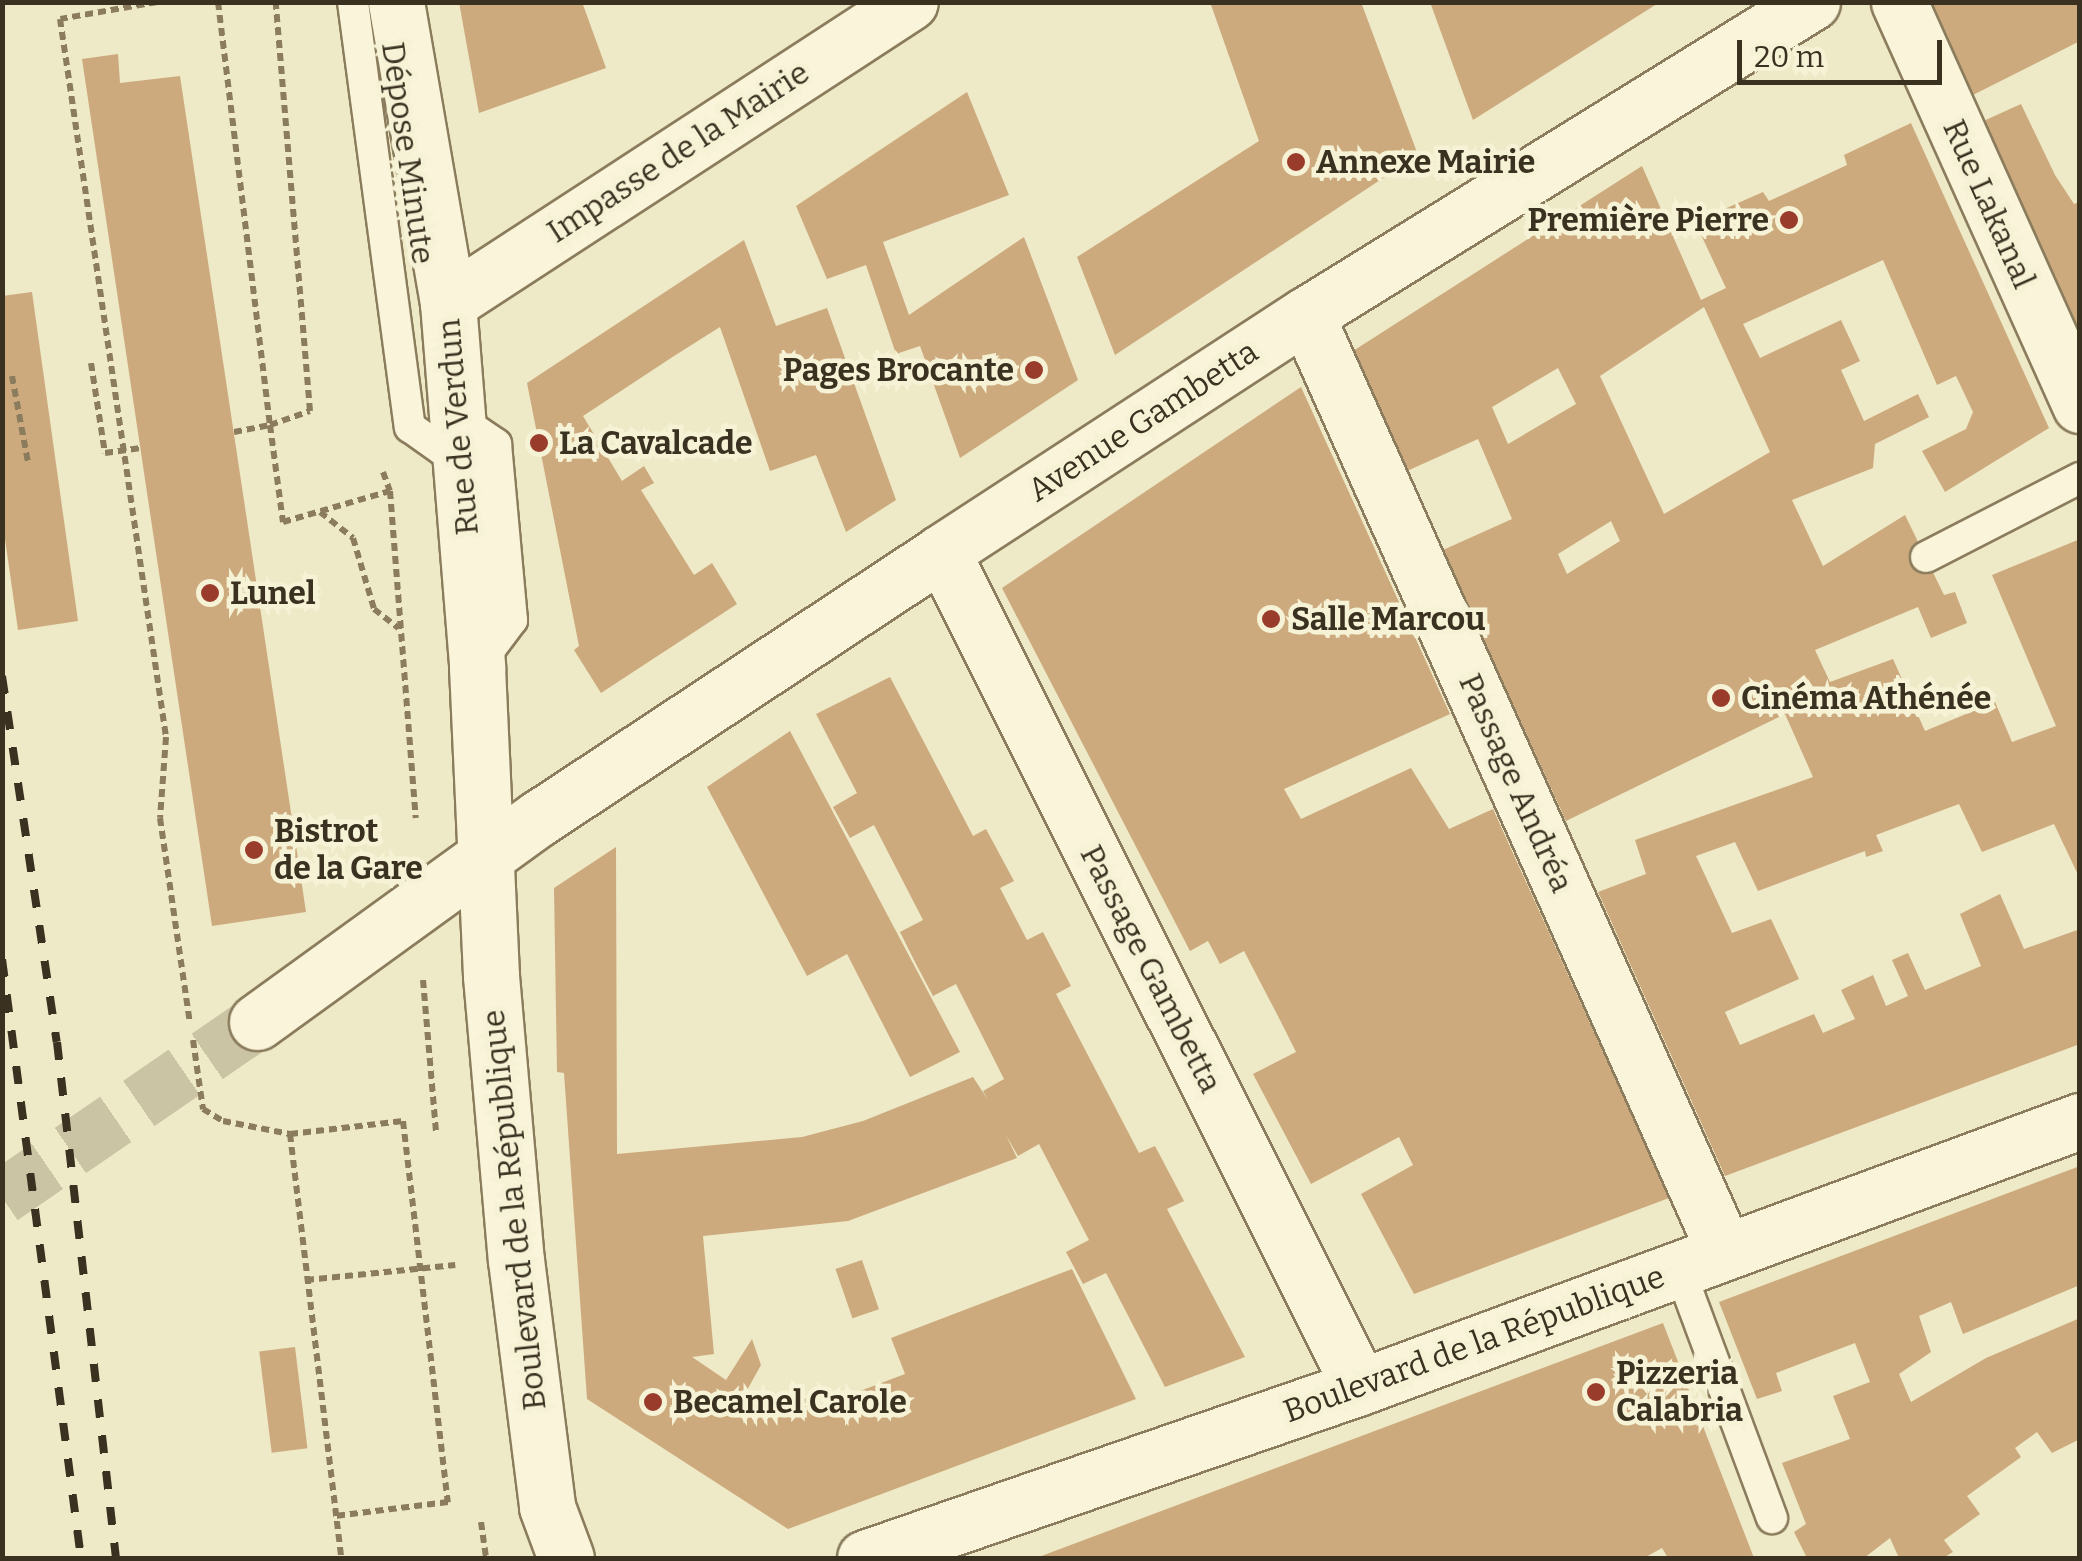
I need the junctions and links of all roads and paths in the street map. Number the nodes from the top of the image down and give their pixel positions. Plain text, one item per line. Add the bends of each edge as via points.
1 (156, 2) edge
2 (218, 2) edge
3 (276, 2) edge
4 (352, 2) edge
5 (396, 2) edge
6 (910, 2) edge
7 (1812, 2) edge
8 (1899, 2) edge
9 (448, 302) junction
10 (1306, 315) junction
11 (90, 363) dead end
12 (12, 376) dead end
13 (2080, 405) edge
14 (270, 425) junction
15 (234, 432) dead end
16 (461, 442) junction
17 (140, 448) dead end
18 (124, 450) junction
19 (28, 462) dead end
20 (2080, 478) edge
21 (390, 491) dead end
22 (319, 512) junction
23 (942, 552) junction
24 (1926, 557) dead end
25 (398, 628) dead end
26 (486, 856) junction
27 (257, 1022) tunnel mouth
28 (2080, 1121) edge
29 (290, 1134) junction
30 (516, 1260) junction
31 (1702, 1260) junction
32 (420, 1269) junction
33 (306, 1280) junction
34 (1360, 1387) junction
35 (335, 1516) junction
36 (1772, 1518) dead end
37 (341, 1558) edge
38 (566, 1558) edge
39 (865, 1558) edge

1 - 18 path via 60,18
2 - 14 path
3 - 14 path via 310,410
4 - 16 lane, Dépose Minute via 410,428
5 - 9 street, Rue de Verdun
6 - 9 street, Impasse de la Mairie
7 - 10 street, Avenue Gambetta
8 - 13 street, Rue Lakanal
9 - 16 street, Rue de Verdun
10 - 23 street, Avenue Gambetta
10 - 31 street, Passage Andréa
11 - 18 path via 105,452
12 - 19 path
14 - 15 path
14 - 22 path via 283,522
16 - 26 street, Rue de Verdun
17 - 18 path
18 - 29 path via 166,737 160,818 203,1109 222,1121
20 - 24 lane
21 - 22 path
22 - 25 path via 354,538 374,609
23 - 26 street, Avenue Gambetta
23 - 34 street, Passage Gambetta
26 - 27 street, Avenue Gambetta
26 - 30 street, Boulevard de la République
28 - 31 street, Boulevard de la République
29 - 32 path via 403,1121
29 - 33 path
30 - 32 path
30 - 38 street, Boulevard de la République via 547,1508
31 - 34 street, Boulevard de la République
31 - 36 lane
32 - 33 path
32 - 35 path via 448,1502
33 - 35 path
34 - 39 street, Boulevard de la République
35 - 37 path

